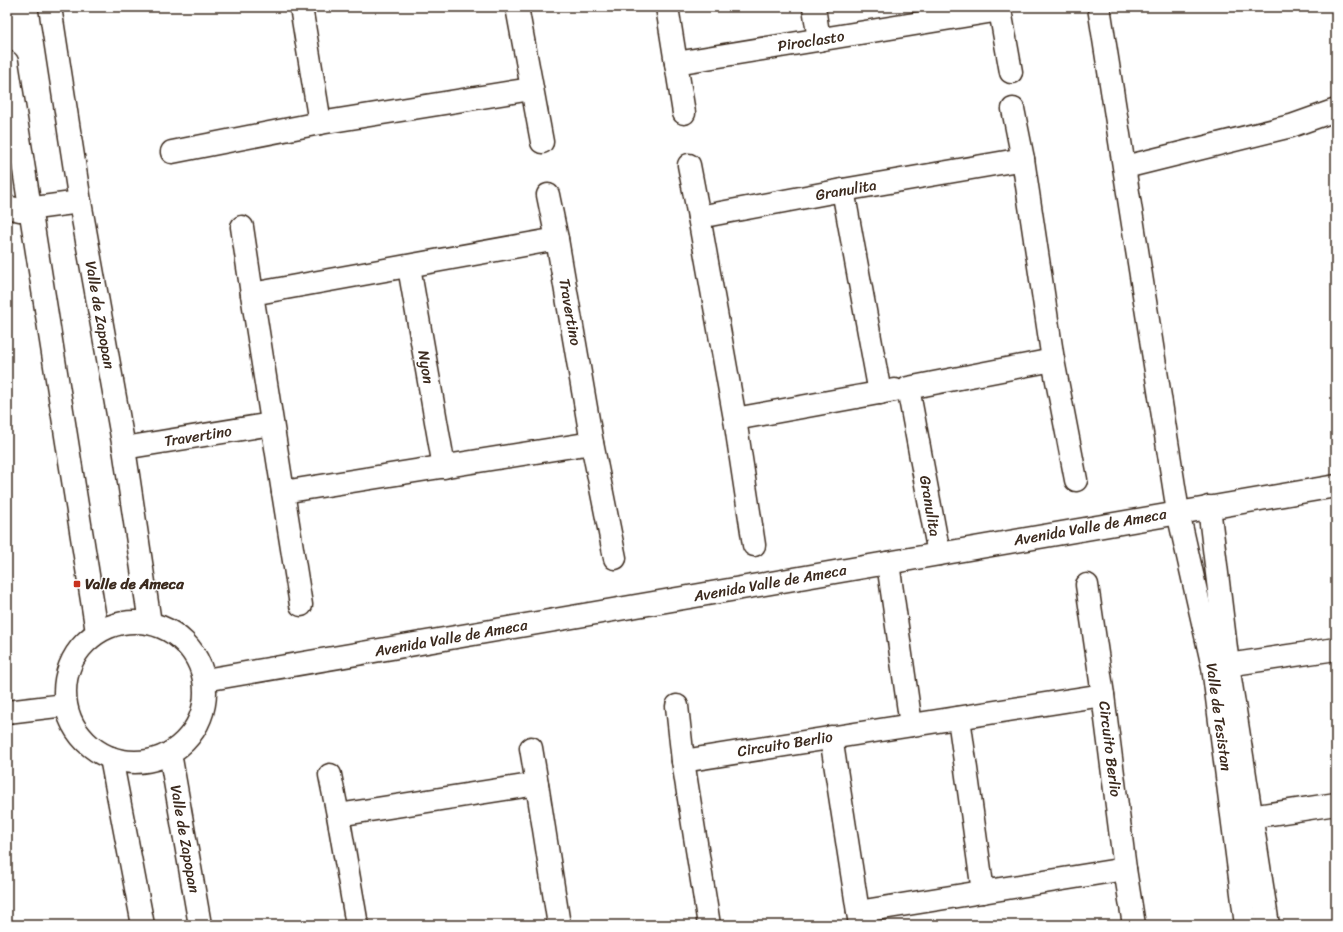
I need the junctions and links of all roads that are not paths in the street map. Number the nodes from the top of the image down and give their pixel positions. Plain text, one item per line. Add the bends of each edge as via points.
1 (50, 7) edge
2 (301, 7) edge
3 (517, 7) edge
4 (667, 7) edge
5 (814, 7) edge
6 (1099, 7) edge
7 (1000, 8) edge
8 (819, 40) junction
9 (7, 62) edge
10 (676, 63) junction
11 (1011, 72) dead end
12 (531, 89) junction
13 (1013, 109) dead end
14 (1336, 110) edge
15 (684, 112) dead end
16 (320, 123) junction
17 (542, 142) dead end
18 (172, 152) dead end
19 (1024, 159) junction
20 (689, 165) dead end
21 (1125, 167) junction
22 (843, 190) junction
23 (548, 195) dead end
24 (80, 202) junction
25 (16, 211) edge
26 (699, 218) junction
27 (242, 227) dead end
28 (557, 239) junction
29 (408, 267) junction
30 (252, 294) junction
31 (1053, 360) junction
32 (908, 388) junction
33 (880, 393) junction
34 (735, 419) junction
35 (272, 424) junction
36 (592, 443) junction
37 (124, 448) junction
38 (444, 467) junction
39 (1076, 480) dead end
40 (1336, 486) edge
41 (283, 492) junction
42 (1209, 507) junction
43 (1178, 512) junction
44 (754, 545) dead end
45 (939, 554) junction
46 (615, 558) dead end
47 (888, 563) junction
48 (1087, 584) dead end
49 (301, 605) dead end
50 (150, 623) junction
51 (97, 632) junction
52 (1336, 649) edge
53 (1220, 666) junction
54 (205, 680) junction
55 (1104, 695) junction
56 (65, 705) junction
57 (677, 706) dead end
58 (7, 712) edge
59 (959, 718) junction
60 (911, 725) junction
61 (831, 737) junction
62 (531, 748) dead end
63 (170, 753) junction
64 (111, 758) junction
65 (683, 761) junction
66 (330, 775) dead end
67 (537, 784) junction
68 (1336, 804) edge
69 (338, 815) junction
70 (1242, 819) junction
71 (1125, 869) junction
72 (983, 892) junction
73 (859, 918) edge
74 (142, 925) edge
75 (200, 925) edge
76 (357, 925) edge
77 (559, 925) edge
78 (709, 925) edge
79 (1134, 925) edge
80 (1246, 925) edge
81 (1268, 925) edge

1 - 24 street, Valle de Zapopan
2 - 16 street
3 - 12 street
4 - 10 street
5 - 8 street
6 - 21 street, Valle de Tesistan
7 - 8 street, Piroclasto
7 - 11 street
8 - 10 street, Piroclasto
9 - 25 street
10 - 15 street
12 - 16 street
12 - 17 street
13 - 19 street
14 - 21 street via 1291,126
16 - 18 street
19 - 22 street, Granulita
19 - 31 street
20 - 26 street
21 - 43 street, Valle de Tesistan
22 - 26 street, Granulita
22 - 33 street
23 - 28 street, Travertino
24 - 25 street
24 - 37 street, Valle de Zapopan
25 - 51 street
26 - 34 street
27 - 30 street
28 - 29 street
28 - 36 street, Travertino
29 - 30 street
29 - 38 street, Nyon
30 - 35 street
31 - 32 street
31 - 39 street
32 - 33 street
32 - 45 street, Granulita
33 - 34 street
34 - 44 street
35 - 37 street, Travertino
35 - 41 street
36 - 38 street
36 - 46 street, Travertino
37 - 50 street, Valle de Zapopan
38 - 41 street
40 - 42 street, Avenida Valle de Ameca
41 - 49 street
42 - 43 street, Avenida Valle de Ameca
42 - 53 street
43 - 45 street, Avenida Valle de Ameca
43 - 53 street, Valle de Tesistan
45 - 47 street, Avenida Valle de Ameca
47 - 54 street, Avenida Valle de Ameca
47 - 60 street
48 - 55 street
50 - 51 street via 123,622
50 - 54 street via 176,634 195,654
51 - 56 street via 77,651 65,677
52 - 53 street
53 - 70 street, Valle de Tesistan
54 - 63 street via 204,709 191,734
55 - 59 street, Circuito Berlio
55 - 71 street, Circuito Berlio
56 - 58 street
56 - 64 street via 74,728 90,746
57 - 65 street
59 - 60 street, Circuito Berlio
59 - 72 street
60 - 61 street, Circuito Berlio
61 - 65 street, Circuito Berlio
61 - 73 street
62 - 67 street
63 - 64 street via 141,762
63 - 75 street, Valle de Zapopan
64 - 74 street
65 - 78 street
66 - 69 street
67 - 69 street
67 - 77 street
68 - 70 street
69 - 76 street
70 - 80 street, Valle de Tesistan
70 - 81 street
71 - 72 street
71 - 79 street, Circuito Berlio
72 - 73 street

